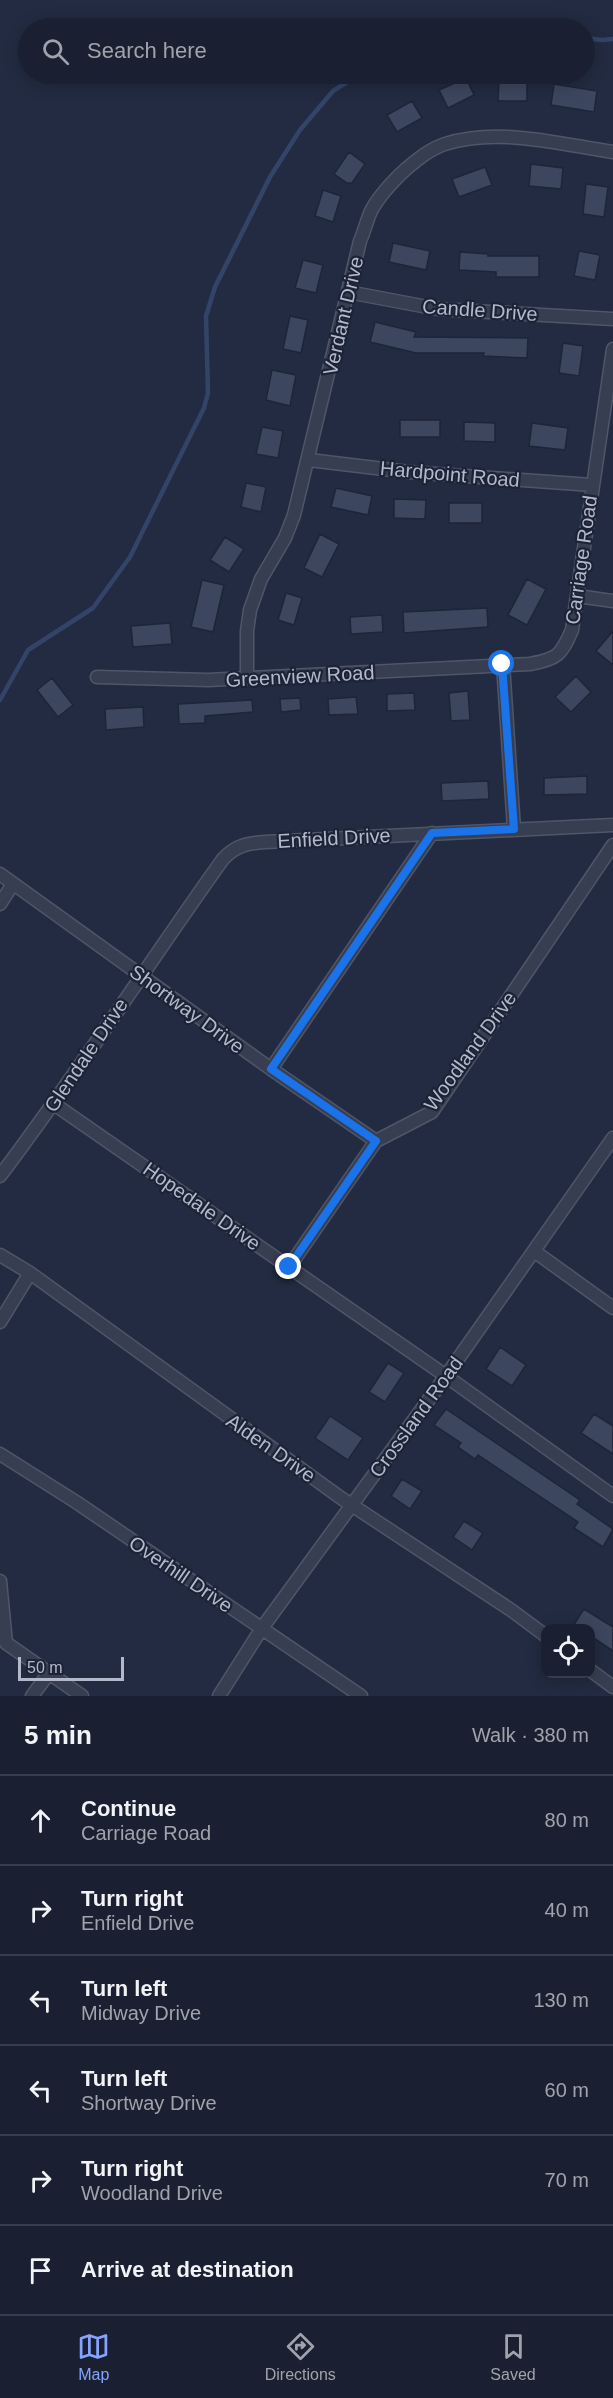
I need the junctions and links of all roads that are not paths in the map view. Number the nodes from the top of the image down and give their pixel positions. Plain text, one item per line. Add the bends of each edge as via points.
1 (613, 152) edge
2 (348, 292) junction
3 (613, 319) edge
4 (613, 349) edge
5 (309, 460) junction
6 (592, 485) junction
7 (577, 596) junction
8 (613, 601) edge
9 (502, 664) junction
10 (97, 676) dead end
11 (247, 678) junction
12 (613, 825) edge
13 (514, 829) junction
14 (432, 833) junction
15 (613, 845) edge
16 (235, 848) joint
17 (0, 874) edge
18 (13, 884) junction
19 (0, 904) edge
20 (141, 975) junction
21 (271, 1069) junction
22 (54, 1104) junction
23 (613, 1138) edge
24 (376, 1141) junction
25 (0, 1176) edge
26 (534, 1251) junction
27 (0, 1255) edge
28 (289, 1267) junction
29 (30, 1273) junction
30 (613, 1308) edge
31 (0, 1322) edge
32 (446, 1376) junction
33 (0, 1454) edge
34 (613, 1496) edge
35 (354, 1505) junction
36 (0, 1581) edge
37 (262, 1628) junction
38 (541, 1632) edge
39 (49, 1673) junction
40 (595, 1673) edge
41 (613, 1687) edge
42 (32, 1696) edge
43 (82, 1696) edge
44 (219, 1696) edge
45 (361, 1696) edge

1 - 2 street, Verdant Drive via 498,137 445,144 430,151 398,177 371,212
2 - 3 street, Candle Drive via 438,309
2 - 5 street, Verdant Drive
4 - 6 street, Carriage Road
5 - 6 street, Hardpoint Road via 409,472
5 - 11 street, Verdant Drive via 285,538 261,579 250,610
6 - 7 street, Carriage Road
7 - 8 street
7 - 9 street, Carriage Road via 572,630 562,652 541,662
9 - 11 street, Greenview Road
9 - 13 street
10 - 11 street, Greenview Road
12 - 13 street, Enfield Drive
13 - 14 street, Enfield Drive
14 - 16 street, Enfield Drive via 264,842
14 - 21 street
15 - 24 street, Woodland Drive via 432,1112
16 - 20 street, Glendale Drive via 223,859
17 - 18 street, Shortway Drive
18 - 19 street
18 - 20 street, Shortway Drive
20 - 21 street, Shortway Drive
20 - 22 street, Glendale Drive
21 - 24 street, Shortway Drive
22 - 25 street, Glendale Drive
22 - 28 street, Hopedale Drive
23 - 26 street, Crossland Road
24 - 28 street, Woodland Drive
26 - 30 street
26 - 32 street, Crossland Road
27 - 29 street, Alden Drive
28 - 32 street, Hopedale Drive
29 - 31 street
29 - 35 street, Alden Drive
32 - 34 street, Hopedale Drive
32 - 35 street, Crossland Road
33 - 37 street, Overhill Drive
35 - 37 street, Crossland Road
35 - 38 street, Alden Drive
36 - 39 street via 6,1643
37 - 44 street, Crossland Road
37 - 45 street, Overhill Drive
39 - 42 street
39 - 43 street
40 - 41 street

